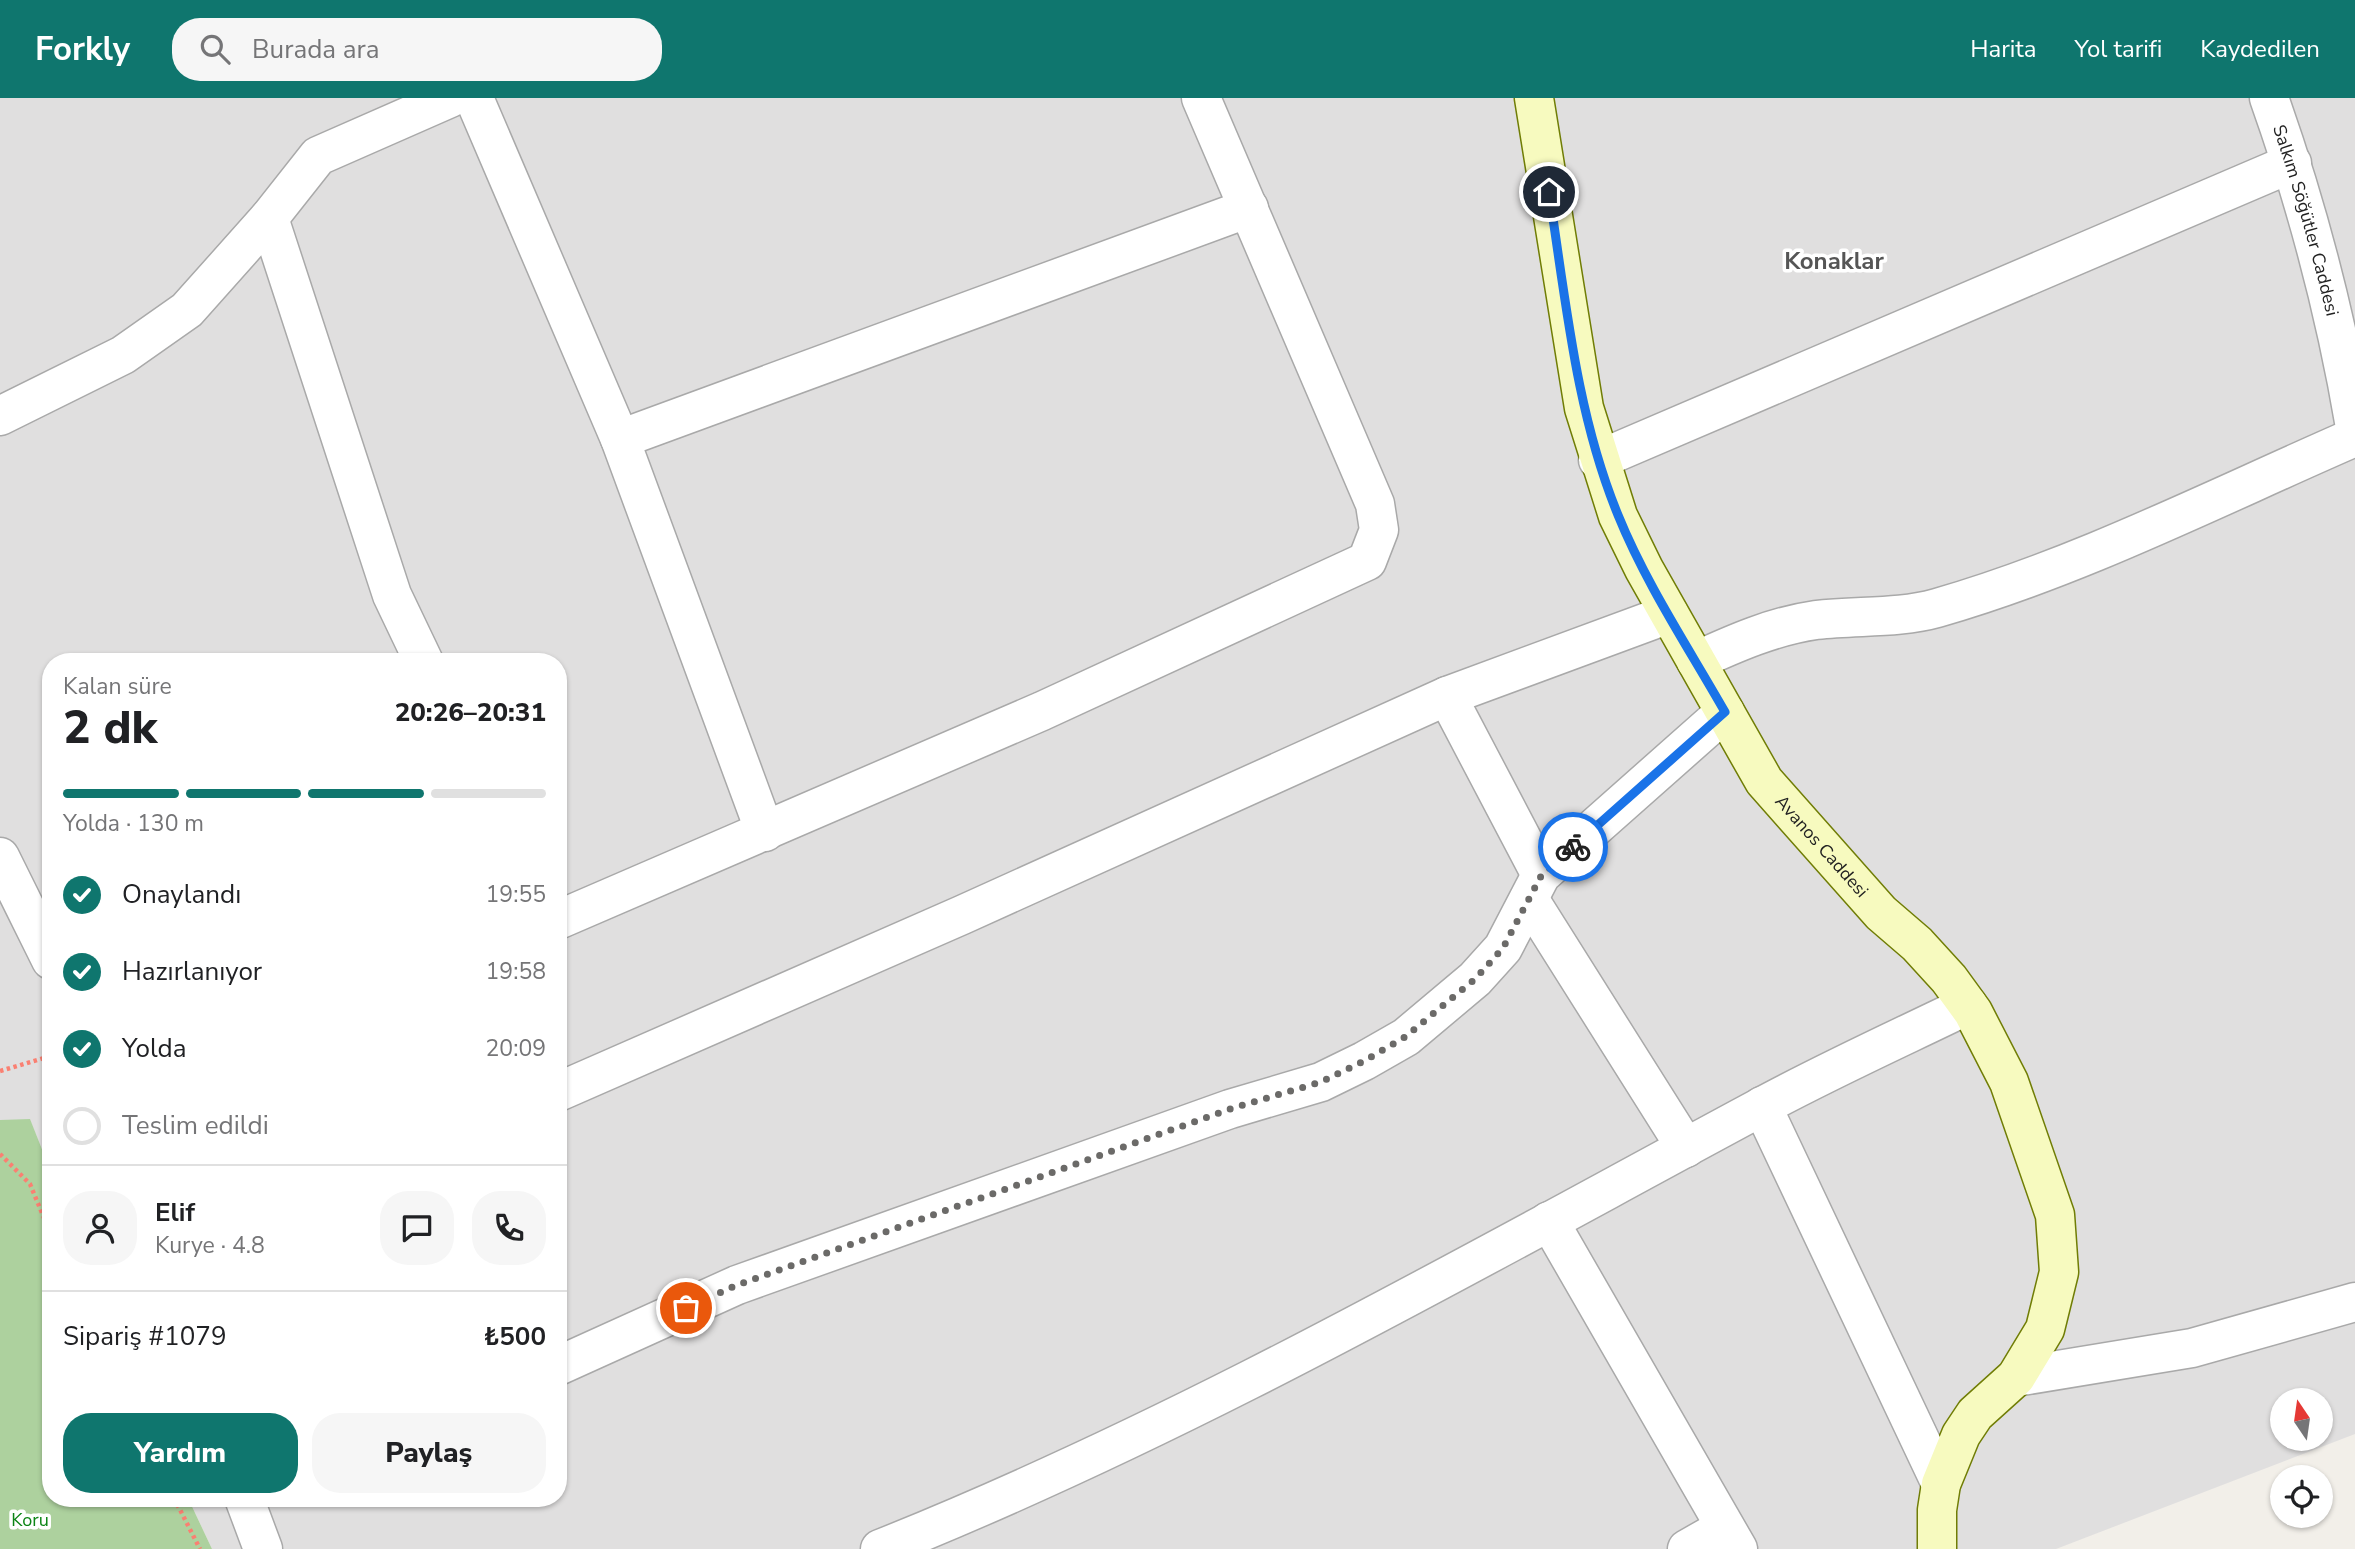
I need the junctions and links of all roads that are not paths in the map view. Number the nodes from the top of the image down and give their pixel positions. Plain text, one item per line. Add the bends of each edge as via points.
1 (450, 98) edge
2 (474, 98) edge
3 (1201, 98) edge
4 (1534, 98) edge
5 (2269, 98) edge
6 (2292, 163) junction
7 (1249, 208) junction
8 (269, 218) junction
9 (0, 416) edge
10 (2355, 427) edge
11 (2355, 436) edge
12 (620, 439) junction
13 (1598, 460) junction
14 (1669, 614) junction
15 (420, 653) edge
16 (1696, 661) junction
17 (1447, 696) junction
18 (1725, 712) junction
19 (765, 832) junction
20 (0, 857) edge
21 (1535, 887) junction
22 (567, 916) edge
23 (42, 942) edge
24 (1968, 1005) junction
25 (567, 1088) edge
26 (1762, 1106) junction
27 (1686, 1148) junction
28 (1549, 1221) junction
29 (2355, 1302) edge
30 (567, 1362) edge
31 (2017, 1377) junction
32 (1941, 1484) junction
33 (254, 1507) edge
34 (1731, 1539) edge
35 (262, 1549) edge
36 (880, 1549) edge
37 (1687, 1549) edge
38 (1937, 1549) edge

1 - 8 street via 318,156
2 - 12 street
3 - 7 street
4 - 13 street, Avanos Caddesi via 1574,355
5 - 6 street, Salkım Söğütler Caddesi
6 - 10 street, Salkım Söğütler Caddesi via 2343,355
6 - 13 street
7 - 12 street
7 - 19 street via 1376,504 1379,530 1367,561
8 - 9 street via 206,291 156,334
8 - 15 street via 392,595
11 - 16 street via 2104,546 1961,601 1906,614 1781,627
12 - 19 street
13 - 14 street, Avanos Caddesi via 1618,516
14 - 16 street, Avanos Caddesi
14 - 17 street
16 - 18 street, Avanos Caddesi
17 - 21 street
17 - 25 street
18 - 21 street
18 - 24 street, Avanos Caddesi via 1764,781 1881,913 1950,979
19 - 22 street
20 - 23 street
21 - 27 street
21 - 30 street via 1503,948 1475,979 1405,1037 1354,1066 1299,1090 1230,1109 737,1285
24 - 26 street
24 - 31 street, Avanos Caddesi via 2009,1082 2055,1215 2059,1272 2054,1302
26 - 27 street
26 - 32 street
27 - 28 street
28 - 34 street
28 - 36 street via 1184,1415
29 - 31 street via 2192,1348
31 - 32 street, Avanos Caddesi via 1975,1414 1949,1459
32 - 38 street, Avanos Caddesi
33 - 35 street
34 - 37 street

